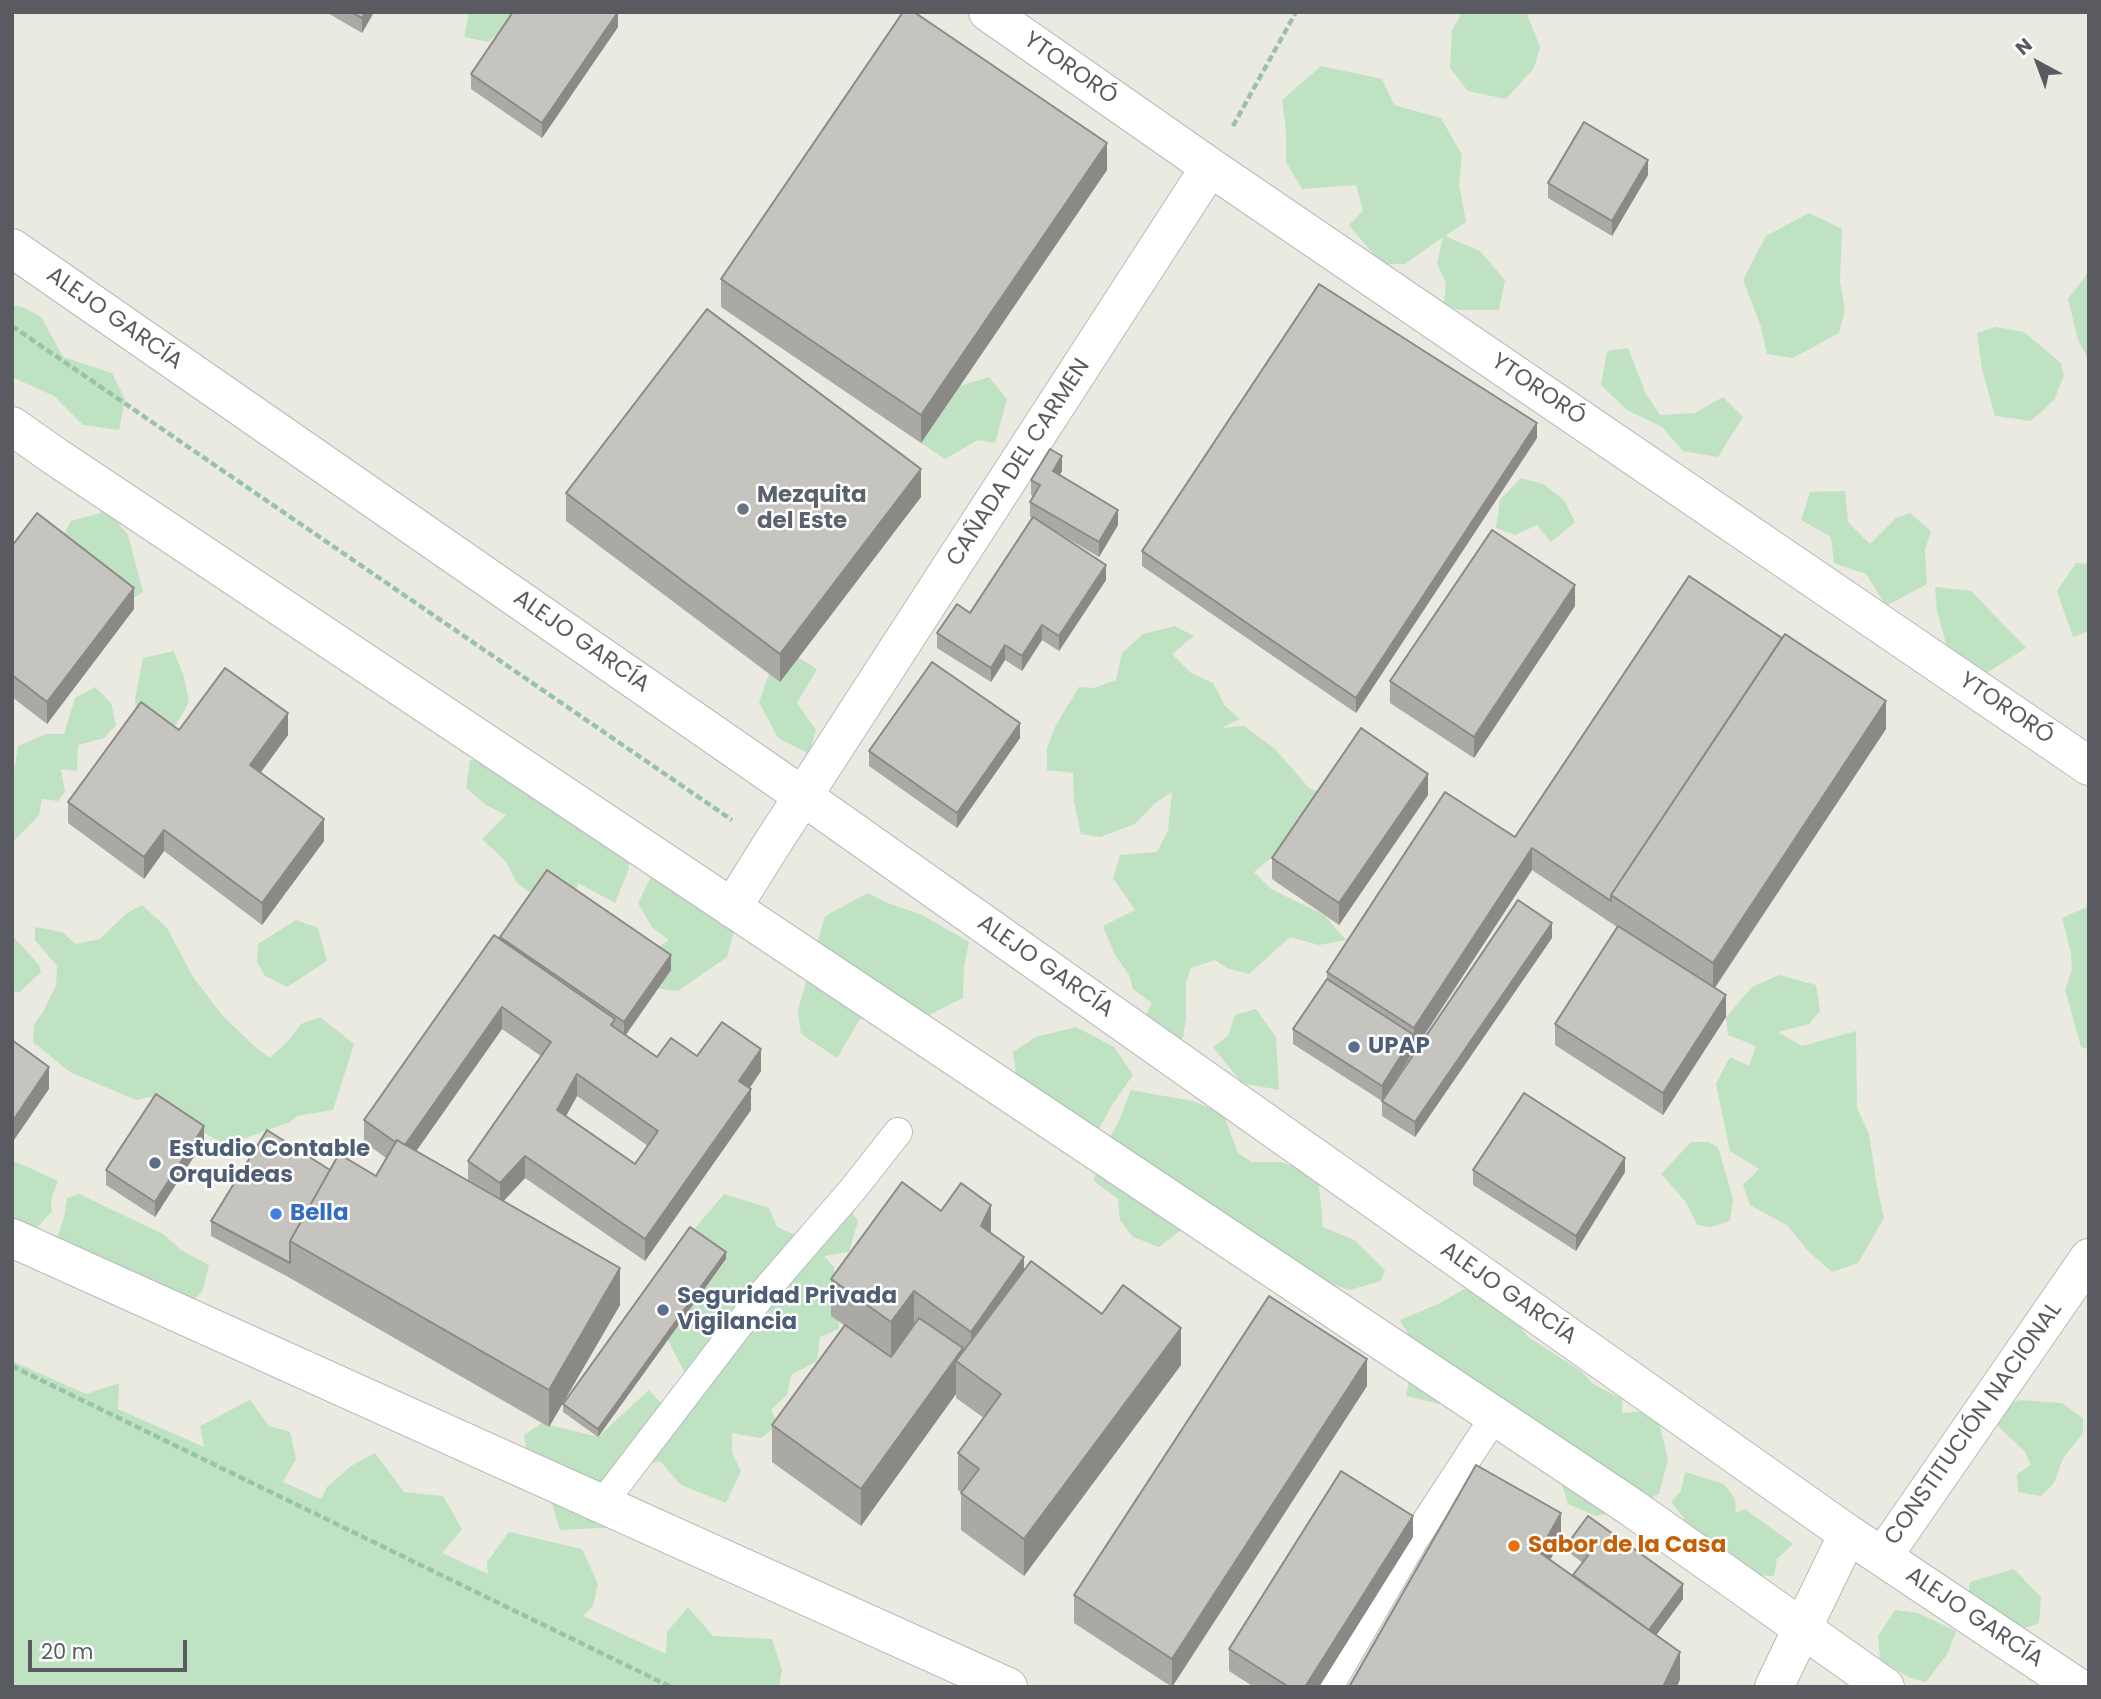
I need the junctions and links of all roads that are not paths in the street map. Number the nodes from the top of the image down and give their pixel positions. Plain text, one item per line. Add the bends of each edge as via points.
1 (988, 12) edge
2 (1210, 167) junction
3 (12, 248) edge
4 (12, 426) edge
5 (2089, 766) edge
6 (804, 797) junction
7 (732, 908) junction
8 (898, 1132) dead end
9 (12, 1238) edge
10 (2089, 1258) edge
11 (1495, 1416) junction
12 (602, 1504) junction
13 (1848, 1534) junction
14 (1883, 1556) junction
15 (1801, 1628) junction
16 (1008, 1687) edge
17 (1329, 1687) edge
18 (1774, 1687) edge
19 (1885, 1687) edge
20 (2077, 1687) edge

1 - 2 street, YTORORÓ
2 - 5 street, YTORORÓ
2 - 6 street, CAÑADA DEL CARMEN
3 - 6 street, ALEJO GARCÍA
4 - 7 street
6 - 7 street, CAÑADA DEL CARMEN
6 - 13 street, ALEJO GARCÍA
7 - 11 street
8 - 12 lane via 765,1291
9 - 12 street
10 - 14 street, CONSTITUCIÓN NACIONAL
11 - 15 street
11 - 17 lane via 1414,1541
12 - 16 street
13 - 14 street, ALEJO GARCÍA
13 - 15 street, CONSTITUCIÓN NACIONAL
14 - 20 street, ALEJO GARCÍA
15 - 18 street, CONSTITUCIÓN NACIONAL
15 - 19 street

